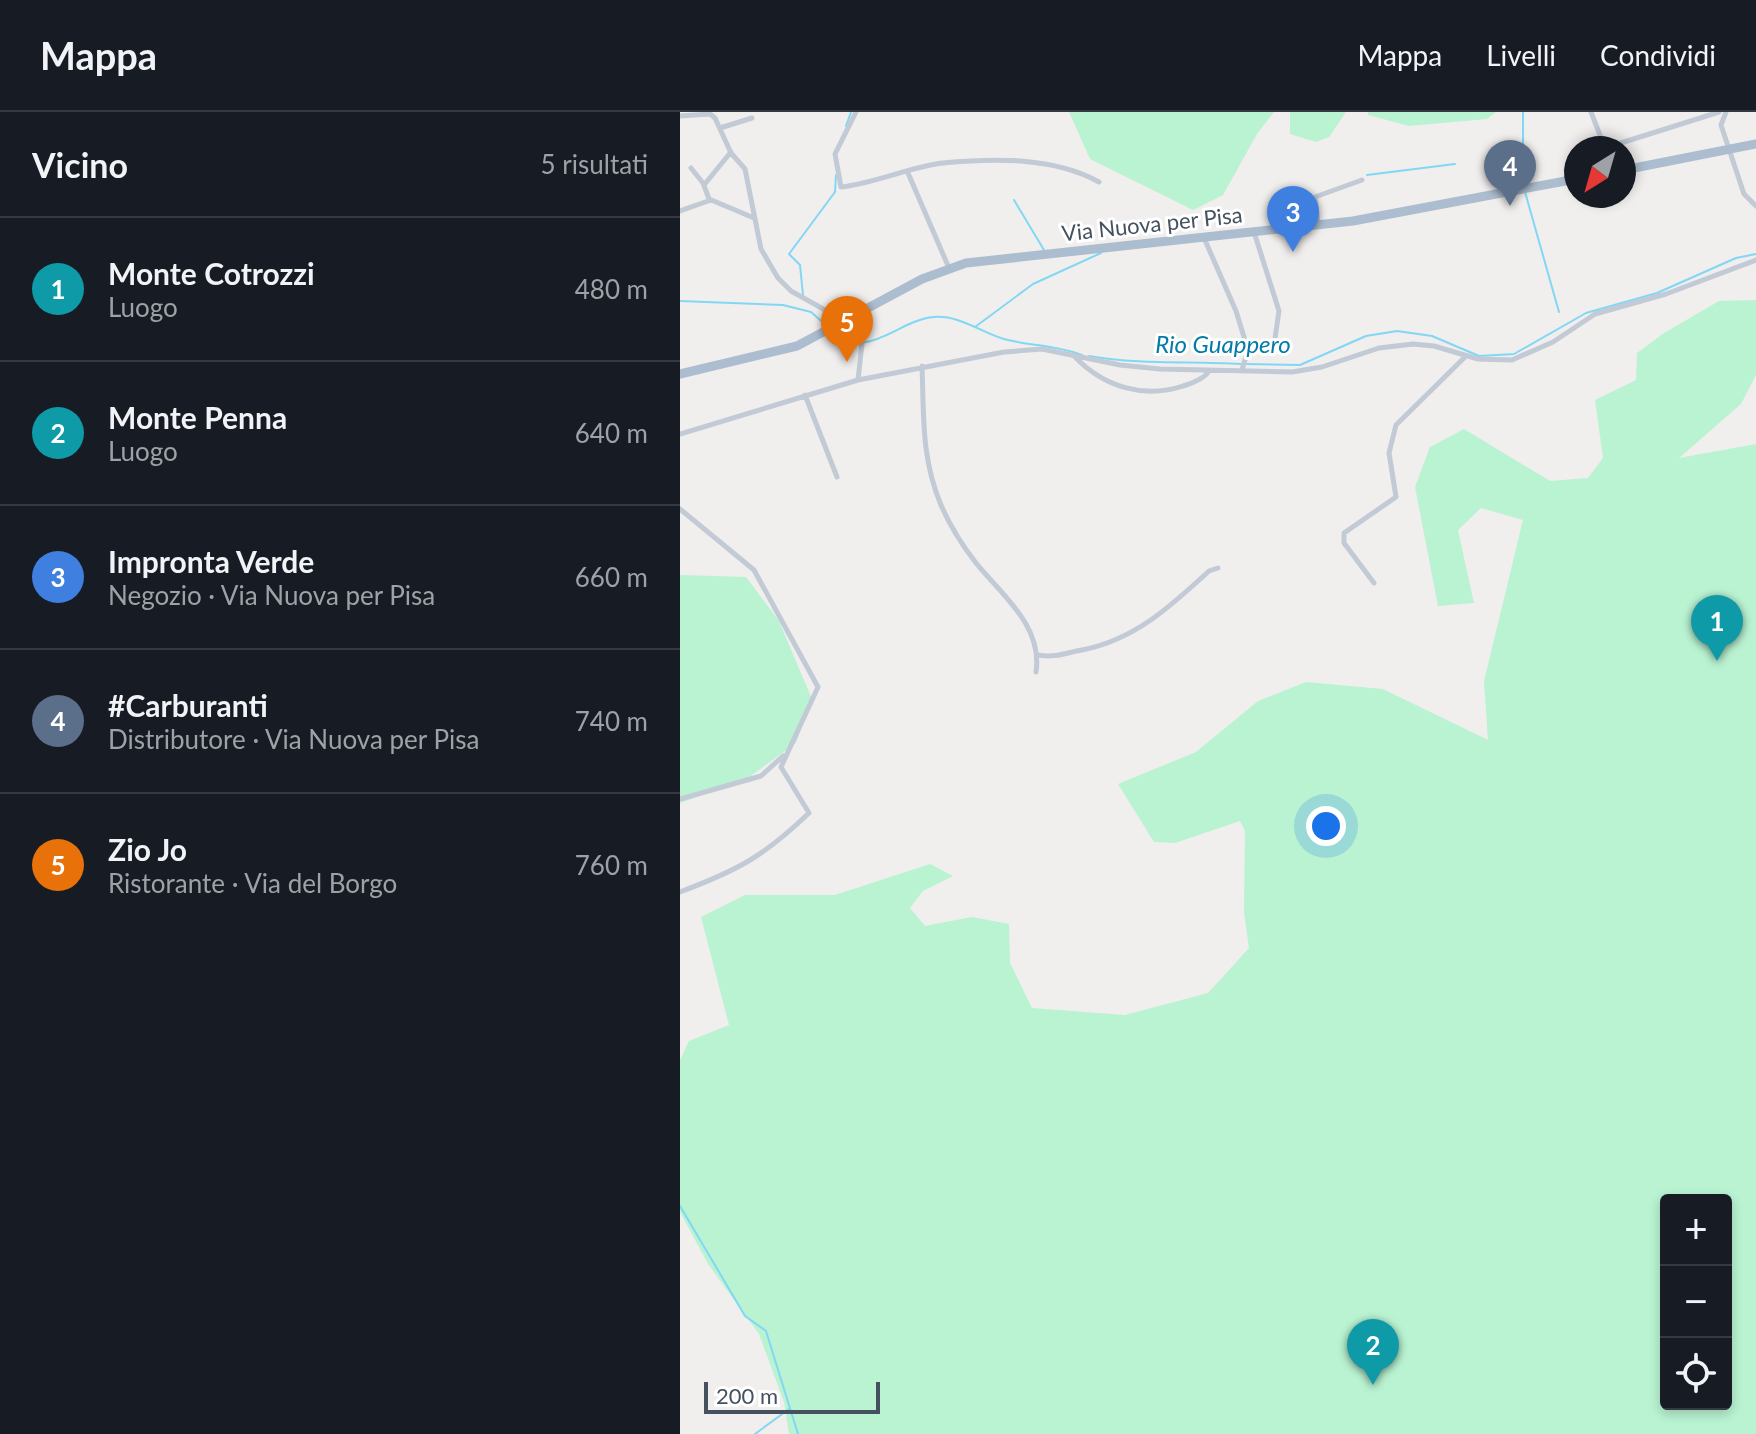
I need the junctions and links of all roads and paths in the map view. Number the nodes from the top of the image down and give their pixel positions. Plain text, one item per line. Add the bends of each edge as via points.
1 (856, 112) edge
2 (1591, 112) edge
3 (1719, 112) edge
4 (1726, 112) edge
5 (688, 114) edge
6 (680, 116) edge
7 (752, 118) dead end
8 (720, 128) junction
9 (1600, 136) edge
10 (1636, 138) edge
11 (1756, 144) edge
12 (1730, 149) junction
13 (731, 152) junction
14 (691, 168) dead end
15 (1636, 168) edge
16 (908, 173) junction
17 (1362, 180) dead end
18 (1564, 181) edge
19 (1099, 182) dead end
20 (704, 185) junction
21 (711, 200) junction
22 (1756, 206) edge
23 (680, 211) edge
24 (754, 218) junction
25 (1318, 225) junction
26 (1254, 232) junction
27 (1204, 237) junction
28 (1756, 260) edge
29 (949, 268) junction
30 (844, 321) junction
31 (1248, 353) junction
32 (1074, 356) junction
33 (1466, 356) junction
34 (922, 366) junction
35 (1242, 369) junction
36 (1210, 370) junction
37 (680, 374) edge
38 (858, 380) junction
39 (805, 395) junction
40 (680, 434) edge
41 (837, 477) dead end
42 (680, 509) edge
43 (1218, 568) dead end
44 (1374, 583) dead end
45 (1038, 655) junction
46 (1036, 672) dead end
47 (784, 755) junction
48 (680, 799) edge
49 (680, 892) edge

1 - 16 street via 835,154 841,187
2 - 9 street
3 - 10 street
4 - 12 street via 1721,125
5 - 6 street
5 - 8 street via 710,114
7 - 8 street
8 - 13 street
11 - 12 main road
12 - 15 main road
12 - 22 street via 1744,194
13 - 20 street
13 - 24 street via 749,183
14 - 20 street
16 - 19 street via 942,163 992,161 1077,170
16 - 29 street
17 - 25 street via 1315,197
18 - 25 main road, Via Nuova per Pisa
20 - 21 street
21 - 23 street
21 - 24 street
24 - 30 street via 761,249 781,283
25 - 26 main road, Via Nuova per Pisa
26 - 27 main road, Via Nuova per Pisa
26 - 31 street via 1279,323 1274,345
27 - 29 main road, Via Nuova per Pisa
27 - 31 street
28 - 33 street via 1595,314 1522,358
29 - 30 main road, Via Nuova per Pisa
30 - 37 main road, Via Nuova per Pisa via 773,353
30 - 38 street via 863,335
31 - 35 street
32 - 34 street via 1029,350
32 - 36 street via 1120,365
32 - 36 street via 1093,372 1136,391 1159,393 1196,381
33 - 35 street via 1413,344 1379,348 1305,371
33 - 44 street via 1396,425 1389,453 1396,497 1344,533 1344,543
34 - 38 street
34 - 45 street via 924,448 942,508 964,548 1016,609
35 - 36 street
38 - 39 street
39 - 40 street
39 - 41 street
42 - 47 street via 754,570 818,687
43 - 45 street via 1113,643 1059,657
45 - 46 street
47 - 48 street via 761,776
47 - 49 street via 781,767 809,813 734,872

